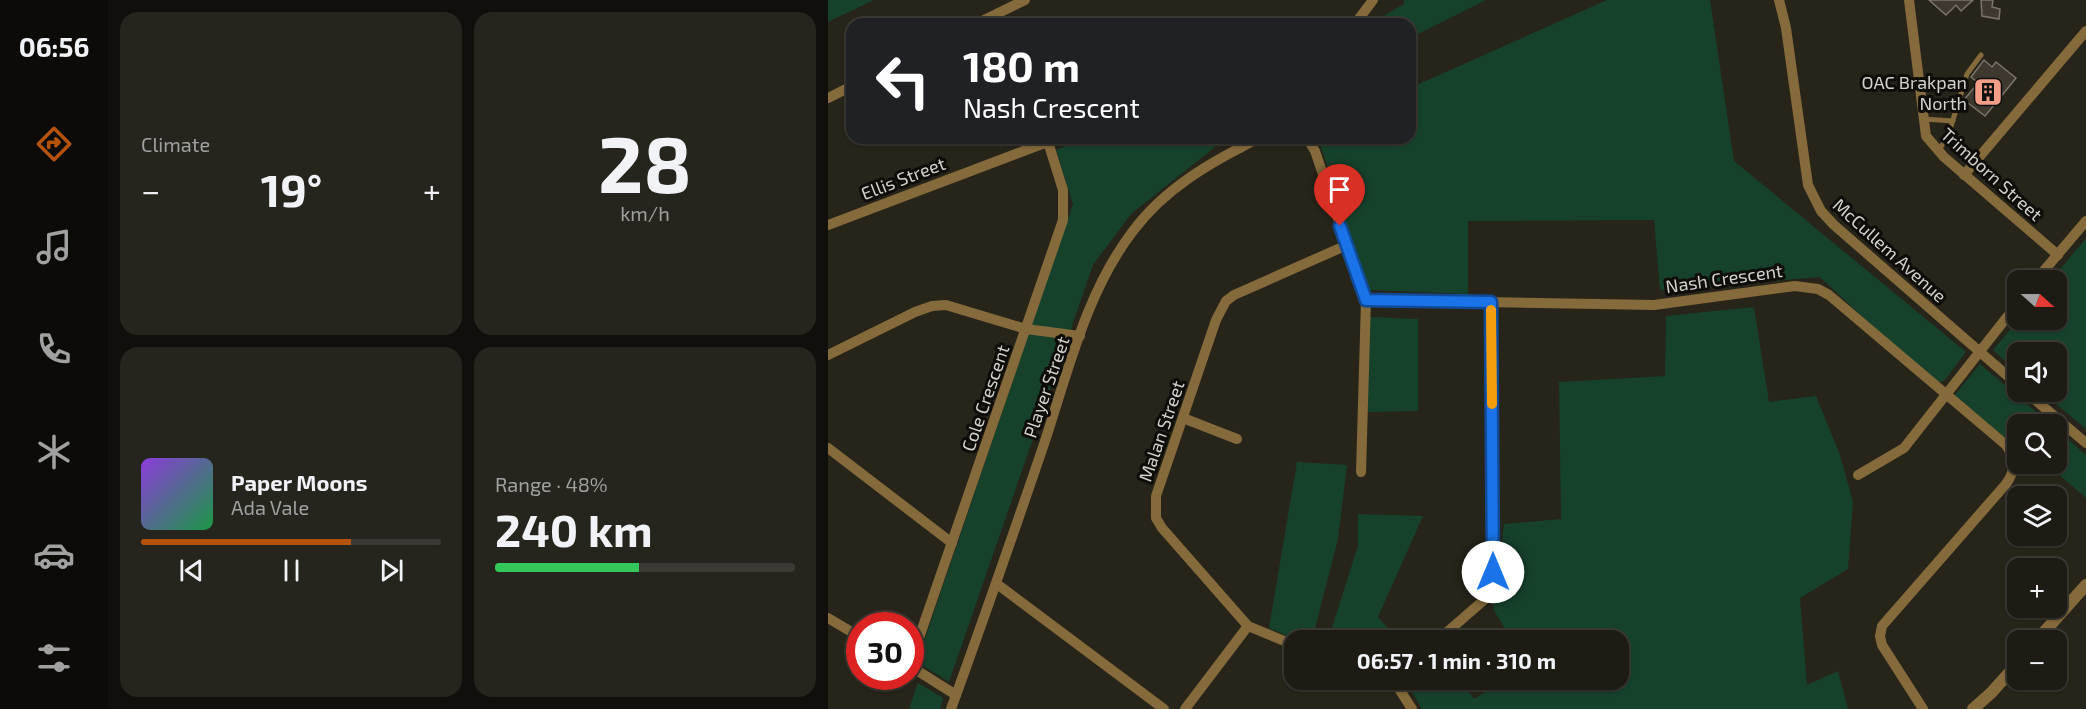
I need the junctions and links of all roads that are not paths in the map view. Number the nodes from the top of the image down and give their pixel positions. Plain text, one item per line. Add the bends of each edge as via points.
1 (1025, 0) edge
2 (1373, 0) edge
3 (1779, 0) edge
4 (1909, 0) edge
5 (988, 18) edge
6 (1360, 18) edge
7 (2086, 31) edge
8 (1981, 55) dead end
9 (846, 89) edge
10 (828, 98) edge
11 (1922, 119) junction
12 (1953, 121) junction
13 (1042, 144) edge
14 (1054, 144) edge
15 (1237, 144) edge
16 (1246, 144) edge
17 (1311, 144) edge
18 (1240, 147) junction
19 (1938, 151) junction
20 (1964, 175) junction
21 (2086, 221) edge
22 (828, 225) edge
23 (1347, 245) junction
24 (2058, 255) junction
25 (2045, 270) edge
26 (1366, 300) junction
27 (1491, 302) junction
28 (2007, 316) edge
29 (1026, 329) junction
30 (1080, 336) junction
31 (1978, 351) junction
32 (828, 355) edge
33 (2007, 376) edge
34 (1946, 394) junction
35 (2038, 402) edge
36 (1183, 418) junction
37 (1237, 439) dead end
38 (2086, 443) edge
39 (828, 448) edge
40 (1361, 472) dead end
41 (1858, 475) dead end
42 (952, 543) junction
43 (997, 584) junction
44 (2086, 585) edge
45 (828, 618) edge
46 (924, 624) edge
47 (1248, 626) junction
48 (846, 629) edge
49 (1450, 630) edge
50 (2046, 630) edge
51 (1284, 641) edge
52 (924, 674) edge
53 (2007, 674) edge
54 (1400, 690) edge
55 (956, 695) junction
56 (951, 709) edge
57 (1164, 709) edge
58 (1185, 709) edge
59 (1412, 709) edge
60 (1923, 709) edge
61 (1973, 709) edge

1 - 5 street
2 - 6 street
3 - 31 street, McCullem Avenue via 1813,199 1834,225
4 - 11 street, Trimborn Street
7 - 20 street
8 - 12 lane via 1967,74
9 - 10 street
11 - 12 lane
11 - 19 street, Trimborn Street via 1926,136
12 - 19 lane
13 - 22 street, Ellis Street
14 - 29 street, Cole Crescent via 1064,213
15 - 18 street
16 - 18 street, Player Street
17 - 23 street
18 - 30 street, Player Street via 1165,194 1133,230 1110,264
19 - 20 street, Trimborn Street
20 - 24 street, Trimborn Street
21 - 24 street
23 - 26 street
23 - 36 street, Malan Street via 1245,288 1226,301
24 - 25 street
26 - 27 street, Nash Crescent
26 - 40 street
27 - 34 street, Nash Crescent via 1654,305 1776,287 1808,287 1829,295
27 - 49 street via 1493,572 1484,600
28 - 31 street
29 - 30 street
29 - 32 street via 958,307 932,306
29 - 42 street, Cole Crescent
30 - 43 street, Player Street
31 - 33 street, McCullem Avenue
31 - 34 street
34 - 41 street via 1904,448
34 - 60 street, Nash Crescent via 2006,445 2012,453 2014,468 2006,484 1889,615 1880,636
35 - 38 street
36 - 37 street
36 - 47 street, Malan Street via 1156,496 1156,518
39 - 42 street
42 - 46 street, Cole Crescent
43 - 55 street, Player Street
43 - 57 street
44 - 50 street
45 - 48 street
47 - 51 street, Malan Street
47 - 58 street
52 - 55 street, Cole Crescent
53 - 61 street
54 - 59 street
55 - 56 street, Player Street

